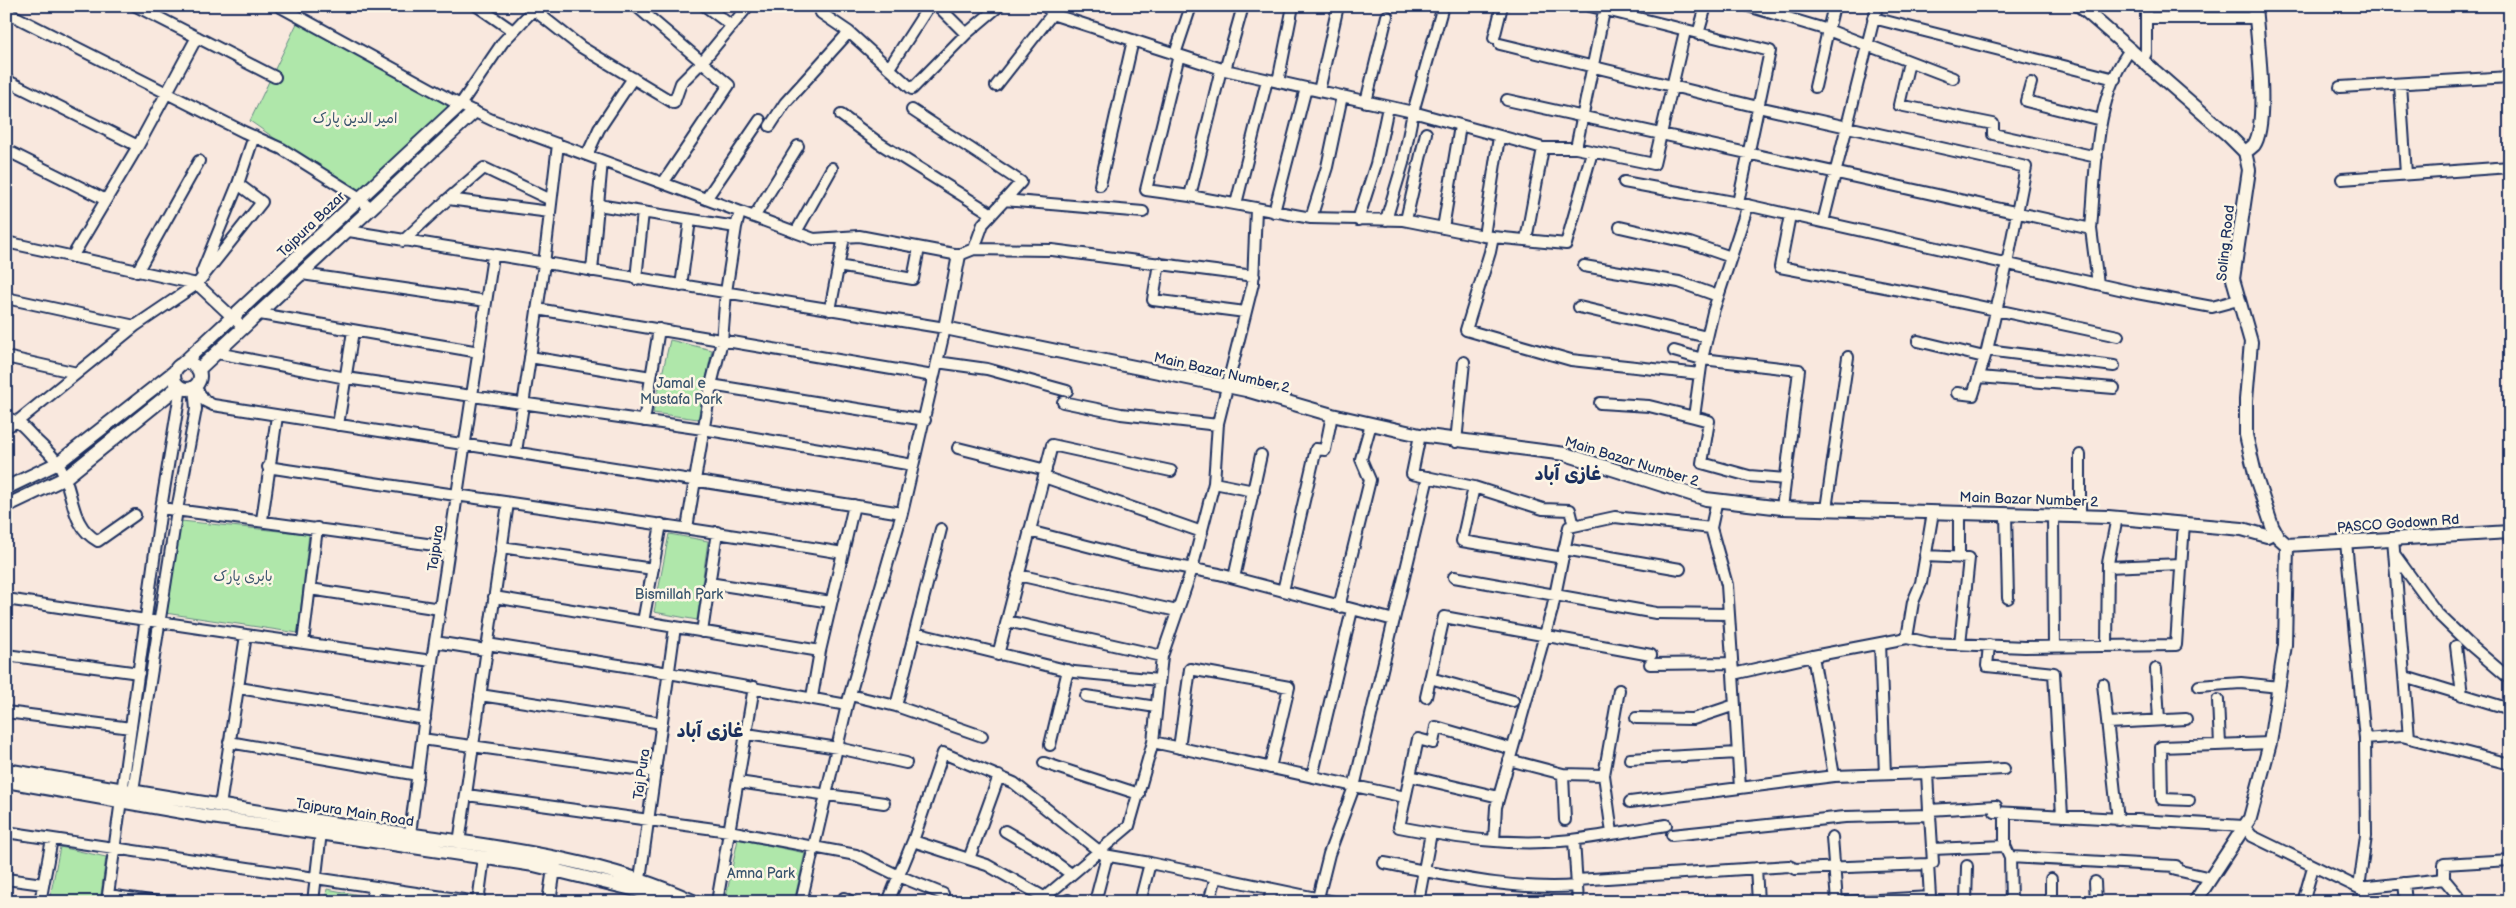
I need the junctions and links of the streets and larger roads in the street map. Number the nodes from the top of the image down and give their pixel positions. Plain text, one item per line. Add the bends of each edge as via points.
1 (136, 6) edge
2 (279, 6) edge
3 (478, 6) edge
4 (636, 6) edge
5 (705, 6) edge
6 (748, 6) edge
7 (825, 6) edge
8 (929, 6) edge
9 (938, 6) edge
10 (1045, 6) edge
11 (1191, 6) edge
12 (1243, 6) edge
13 (1293, 6) edge
14 (1338, 6) edge
15 (1442, 6) edge
16 (1502, 6) edge
17 (1590, 6) edge
18 (1706, 6) edge
19 (1748, 6) edge
20 (1834, 6) edge
21 (1877, 6) edge
22 (2080, 6) edge
23 (2146, 6) edge
24 (998, 7) edge
25 (535, 8) edge
26 (1604, 11) junction
27 (6, 12) edge
28 (2255, 12) edge
29 (1054, 13) junction
30 (1387, 16) dead end
31 (1873, 18) junction
32 (2146, 18) junction
33 (732, 26) junction
34 (1685, 30) junction
35 (1828, 30) junction
36 (514, 31) junction
37 (848, 32) junction
38 (966, 34) junction
39 (1698, 34) junction
40 (197, 37) junction
41 (1133, 40) junction
42 (1867, 45) junction
43 (2131, 49) junction
44 (1177, 55) junction
45 (2143, 59) junction
46 (702, 62) junction
47 (1909, 62) junction
48 (1593, 66) junction
49 (889, 68) junction
50 (1223, 70) junction
51 (2510, 77) edge
52 (275, 78) dead end
53 (633, 78) junction
54 (1953, 78) dead end
55 (2115, 79) junction
56 (6, 80) edge
57 (1273, 81) junction
58 (2031, 84) dead end
59 (2400, 84) junction
60 (996, 86) dead end
61 (1672, 86) junction
62 (1815, 87) dead end
63 (2340, 87) dead end
64 (1306, 88) junction
65 (1319, 91) junction
66 (167, 93) junction
67 (1342, 96) junction
68 (1507, 100) dead end
69 (1366, 102) junction
70 (460, 106) junction
71 (1388, 107) junction
72 (1758, 107) junction
73 (912, 110) dead end
74 (474, 112) junction
75 (1413, 112) junction
76 (841, 116) dead end
77 (1582, 116) junction
78 (760, 120) dead end
79 (2101, 120) junction
80 (770, 126) dead end
81 (1460, 126) junction
82 (1847, 127) junction
83 (1426, 133) dead end
84 (1661, 134) junction
85 (254, 136) junction
86 (1499, 137) junction
87 (558, 144) junction
88 (138, 146) junction
89 (798, 146) dead end
90 (1544, 148) junction
91 (1576, 148) junction
92 (6, 150) edge
93 (1592, 152) junction
94 (2245, 152) junction
95 (1748, 154) junction
96 (587, 155) junction
97 (2097, 157) junction
98 (199, 161) dead end
99 (602, 161) junction
100 (2510, 167) edge
101 (832, 168) dead end
102 (1835, 172) junction
103 (2406, 174) junction
104 (2342, 179) dead end
105 (1624, 182) dead end
106 (663, 183) junction
107 (238, 184) junction
108 (1100, 184) dead end
109 (1190, 196) junction
110 (360, 198) junction
111 (448, 199) junction
112 (706, 199) junction
113 (106, 200) junction
114 (551, 200) junction
115 (1004, 200) junction
116 (1236, 204) junction
117 (1743, 204) junction
118 (598, 205) junction
119 (369, 209) junction
120 (1256, 209) junction
121 (2017, 211) junction
122 (550, 212) junction
123 (643, 212) junction
124 (740, 212) junction
125 (1143, 212) dead end
126 (1274, 212) junction
127 (992, 214) junction
128 (1790, 215) junction
129 (754, 216) junction
130 (1311, 218) junction
131 (690, 220) junction
132 (1358, 220) junction
133 (1386, 220) junction
134 (1406, 220) junction
135 (1822, 222) junction
136 (736, 227) junction
137 (1443, 228) junction
138 (1620, 228) dead end
139 (2090, 229) junction
140 (348, 231) junction
141 (796, 232) junction
142 (844, 237) junction
143 (1488, 237) junction
144 (1526, 240) junction
145 (403, 241) junction
146 (6, 242) edge
147 (919, 248) junction
148 (974, 248) junction
149 (959, 255) junction
150 (493, 256) junction
151 (72, 257) junction
152 (1731, 257) junction
153 (1159, 263) junction
154 (544, 264) junction
155 (2007, 264) junction
156 (838, 266) junction
157 (1584, 266) dead end
158 (137, 272) junction
159 (592, 272) junction
160 (302, 274) junction
161 (1254, 276) junction
162 (636, 279) junction
163 (197, 284) junction
164 (2098, 284) junction
165 (681, 286) junction
166 (726, 292) junction
167 (1718, 296) junction
168 (6, 298) edge
169 (2238, 300) junction
170 (486, 301) junction
171 (1579, 307) dead end
172 (537, 309) junction
173 (830, 310) junction
174 (1996, 310) junction
175 (1245, 312) junction
176 (260, 314) junction
177 (232, 316) junction
178 (134, 326) junction
179 (244, 328) junction
180 (945, 328) junction
181 (659, 329) junction
182 (353, 331) junction
183 (2118, 336) dead end
184 (1707, 337) junction
185 (722, 341) junction
186 (1918, 341) dead end
187 (1674, 351) dead end
188 (479, 352) junction
189 (217, 353) junction
190 (1986, 353) junction
191 (6, 357) edge
192 (530, 357) junction
193 (1848, 357) dead end
194 (1702, 359) junction
195 (936, 362) junction
196 (1464, 362) dead end
197 (2114, 366) dead end
198 (178, 368) junction
199 (198, 370) junction
200 (77, 373) junction
201 (1700, 374) junction
202 (933, 376) junction
203 (651, 377) junction
204 (1978, 377) junction
205 (346, 378) junction
206 (1226, 385) junction
207 (185, 386) junction
208 (711, 386) junction
209 (2114, 388) dead end
210 (1066, 391) dead end
211 (1957, 393) dead end
212 (472, 395) junction
213 (523, 402) junction
214 (1063, 402) dead end
215 (1600, 403) dead end
216 (1332, 415) junction
217 (277, 416) junction
218 (1694, 417) junction
219 (6, 418) edge
220 (926, 420) junction
221 (18, 421) junction
222 (644, 421) junction
223 (1371, 424) junction
224 (338, 425) junction
225 (1218, 425) junction
226 (6, 427) edge
227 (703, 429) junction
228 (1420, 435) junction
229 (1456, 442) junction
230 (465, 444) junction
231 (958, 448) dead end
232 (516, 452) junction
233 (1261, 455) dead end
234 (2080, 455) dead end
235 (58, 463) junction
236 (913, 465) junction
237 (268, 467) junction
238 (1171, 471) dead end
239 (1045, 473) junction
240 (65, 478) junction
241 (1428, 478) junction
242 (1786, 479) junction
243 (695, 480) junction
244 (1214, 483) junction
245 (1474, 487) junction
246 (6, 488) edge
247 (1254, 490) junction
248 (457, 497) junction
249 (1717, 500) junction
250 (508, 503) junction
251 (854, 505) junction
252 (6, 506) edge
253 (161, 508) junction
254 (1782, 508) junction
255 (1826, 509) junction
256 (177, 510) junction
257 (1933, 512) junction
258 (1959, 512) junction
259 (902, 513) junction
260 (135, 514) dead end
261 (2006, 514) junction
262 (2053, 515) junction
263 (2080, 516) junction
264 (2117, 518) junction
265 (262, 520) junction
266 (2184, 523) junction
267 (661, 524) junction
268 (1574, 526) junction
269 (316, 528) junction
270 (687, 528) junction
271 (1711, 528) junction
272 (941, 529) dead end
273 (1029, 531) junction
274 (717, 532) junction
275 (1202, 532) junction
276 (2275, 532) junction
277 (2510, 532) edge
278 (2393, 538) junction
279 (2346, 542) junction
280 (2287, 545) junction
281 (450, 547) junction
282 (501, 547) junction
283 (842, 553) junction
284 (1564, 554) junction
285 (2395, 554) junction
286 (1925, 556) junction
287 (1959, 557) junction
288 (2181, 564) junction
289 (2108, 567) junction
290 (653, 569) junction
291 (1192, 569) junction
292 (1680, 569) dead end
293 (1018, 575) junction
294 (1454, 577) dead end
295 (1234, 578) junction
296 (709, 583) junction
297 (310, 589) junction
298 (1283, 591) junction
299 (1556, 593) junction
300 (494, 597) junction
301 (2008, 598) dead end
302 (6, 599) edge
303 (831, 602) junction
304 (1339, 607) junction
305 (440, 609) junction
306 (1352, 610) junction
307 (1178, 611) junction
308 (1729, 614) junction
309 (146, 620) junction
310 (1394, 620) junction
311 (1007, 621) junction
312 (643, 622) junction
313 (160, 623) junction
314 (675, 627) junction
315 (702, 632) junction
316 (915, 633) junction
317 (246, 636) junction
318 (1545, 636) junction
319 (1906, 638) junction
320 (435, 642) junction
321 (303, 643) junction
322 (1880, 643) junction
323 (1960, 644) junction
324 (1989, 645) junction
325 (2054, 646) junction
326 (2107, 646) junction
327 (2456, 646) dead end
328 (486, 647) junction
329 (820, 651) junction
330 (998, 655) junction
331 (6, 656) edge
332 (1162, 656) junction
333 (1813, 656) junction
334 (432, 661) junction
335 (1732, 664) junction
336 (2156, 669) dead end
337 (1068, 670) junction
338 (139, 673) junction
339 (669, 673) junction
340 (1733, 674) junction
341 (2405, 677) junction
342 (1430, 678) junction
343 (2510, 678) edge
344 (1159, 680) junction
345 (2103, 684) dead end
346 (2199, 686) dead end
347 (754, 687) junction
348 (2279, 687) junction
349 (239, 688) junction
350 (1619, 690) dead end
351 (480, 695) junction
352 (2462, 695) junction
353 (1086, 696) dead end
354 (1426, 696) dead end
355 (812, 698) junction
356 (848, 700) junction
357 (2218, 700) dead end
358 (1513, 701) dead end
359 (1735, 705) junction
360 (896, 706) junction
361 (1156, 707) junction
362 (2510, 709) edge
363 (6, 712) edge
364 (1636, 718) dead end
365 (425, 719) junction
366 (2186, 719) dead end
367 (2158, 720) junction
368 (662, 723) junction
369 (2108, 723) junction
370 (131, 728) junction
371 (747, 734) junction
372 (982, 736) dead end
373 (2409, 738) junction
374 (422, 739) junction
375 (2365, 739) junction
376 (229, 742) junction
377 (1153, 742) junction
378 (2270, 743) junction
379 (1050, 745) dead end
380 (2220, 745) junction
381 (473, 747) junction
382 (838, 748) junction
383 (1179, 748) junction
384 (1512, 749) junction
385 (1738, 753) junction
386 (1630, 759) dead end
387 (1509, 760) junction
388 (906, 763) dead end
389 (1044, 764) dead end
390 (2510, 764) edge
391 (1270, 768) junction
392 (2004, 769) dead end
393 (6, 770) edge
394 (656, 772) junction
395 (1927, 773) junction
396 (1563, 774) junction
397 (1885, 774) junction
398 (418, 775) junction
399 (1604, 775) junction
400 (999, 776) junction
401 (1410, 776) junction
402 (1834, 776) junction
403 (1312, 777) junction
404 (6, 781) edge
405 (738, 782) junction
406 (1354, 787) junction
407 (1740, 788) junction
408 (827, 794) junction
409 (1139, 794) junction
410 (467, 795) junction
411 (127, 796) junction
412 (1499, 796) junction
413 (1405, 797) junction
414 (2189, 800) dead end
415 (1630, 802) dead end
416 (884, 804) dead end
417 (220, 806) junction
418 (1930, 812) junction
419 (2005, 813) junction
420 (2062, 816) junction
421 (1565, 820) dead end
422 (2118, 820) junction
423 (649, 821) junction
424 (1666, 825) dead end
425 (2244, 826) junction
426 (729, 831) junction
427 (1005, 831) dead end
428 (6, 832) edge
429 (321, 832) junction
430 (1431, 833) junction
431 (1612, 833) junction
432 (1672, 835) dead end
433 (1832, 837) dead end
434 (52, 839) junction
435 (409, 840) junction
436 (1574, 840) junction
437 (913, 841) junction
438 (1494, 841) junction
439 (459, 843) junction
440 (2005, 846) junction
441 (814, 847) junction
442 (1932, 849) junction
443 (115, 850) junction
444 (1103, 854) junction
445 (484, 857) junction
446 (2010, 857) junction
447 (969, 859) junction
448 (2510, 860) edge
449 (1150, 863) junction
450 (1384, 863) dead end
451 (555, 864) junction
452 (1928, 864) junction
453 (1967, 866) dead end
454 (2313, 867) junction
455 (1756, 868) junction
456 (1834, 868) junction
457 (1424, 871) junction
458 (1071, 874) junction
459 (898, 876) junction
460 (1216, 877) junction
461 (316, 878) junction
462 (2211, 878) junction
463 (6, 879) edge
464 (640, 879) junction
465 (2051, 879) dead end
466 (2444, 879) junction
467 (2095, 882) dead end
468 (1577, 883) junction
469 (2404, 883) junction
470 (43, 884) junction
471 (373, 887) junction
472 (2362, 887) junction
473 (1272, 889) junction
474 (943, 894) dead end
475 (108, 898) edge
476 (1042, 899) edge
477 (1317, 900) edge
478 (1916, 900) edge
479 (40, 902) edge
480 (158, 902) edge
481 (313, 902) edge
482 (372, 902) edge
483 (478, 902) edge
484 (549, 902) edge
485 (668, 902) edge
486 (695, 902) edge
487 (718, 902) edge
488 (801, 902) edge
489 (888, 902) edge
490 (1095, 902) edge
491 (1140, 902) edge
492 (1209, 902) edge
493 (1269, 902) edge
494 (1336, 902) edge
495 (1418, 902) edge
496 (1578, 902) edge
497 (1758, 902) edge
498 (1837, 902) edge
499 (1842, 902) edge
500 (1966, 902) edge
501 (2011, 902) edge
502 (2051, 902) edge
503 (2096, 902) edge
504 (2195, 902) edge
505 (2303, 902) edge
506 (2363, 902) edge
507 (2406, 902) edge
508 (2460, 902) edge

1 - 40 street
2 - 70 street
3 - 36 street
4 - 46 street
5 - 33 street
6 - 33 street
7 - 37 street via 821,13
8 - 49 street
9 - 38 street
10 - 29 street
11 - 44 street
12 - 50 street
13 - 57 street
14 - 65 street
15 - 75 street
16 - 48 street via 1497,40
17 - 26 street
18 - 39 street
19 - 35 street
20 - 35 street
21 - 31 street
22 - 43 street
23 - 32 street
24 - 38 street
25 - 36 street
25 - 53 street via 581,46
26 - 34 street
26 - 48 street
27 - 66 street
28 - 32 street
28 - 94 street via 2261,90 2260,124 2254,145
29 - 41 street
29 - 60 street
30 - 69 street
31 - 42 street
31 - 55 street
32 - 45 street via 2146,53
33 - 46 street
34 - 39 street
34 - 61 street
35 - 42 street
35 - 62 street
36 - 70 street
37 - 49 street
37 - 80 street via 785,104
38 - 49 street via 912,89
39 - 72 street via 1770,51
40 - 52 street
40 - 66 street
41 - 44 street
41 - 108 street
42 - 47 street
42 - 82 street
43 - 45 street
43 - 55 street
44 - 50 street
44 - 109 street via 1146,190
45 - 94 street
46 - 53 street via 681,83 674,103
46 - 106 street via 729,84
47 - 54 street
47 - 97 street via 1899,105 1993,124 1993,134
48 - 61 street
48 - 77 street
50 - 57 street
50 - 109 street
51 - 59 street
53 - 96 street via 599,129
55 - 79 street
56 - 88 street
57 - 64 street
57 - 116 street
58 - 79 street via 2026,101
59 - 63 street
59 - 103 street
61 - 72 street
61 - 84 street
64 - 65 street
64 - 126 street
65 - 67 street
66 - 85 street
66 - 88 street
67 - 69 street
67 - 130 street via 1327,167
68 - 77 street
69 - 71 street
70 - 74 street
70 - 110 street, Tajpura Bazar
71 - 75 street
71 - 132 street via 1376,164
72 - 82 street
72 - 95 street
73 - 115 street via 1021,182
74 - 87 street
74 - 119 street
75 - 81 street
75 - 133 street via 1403,163
76 - 127 street
77 - 84 street
77 - 91 street
78 - 112 street
79 - 97 street
81 - 86 street
81 - 137 street
82 - 102 street
82 - 121 street via 2026,167
83 - 134 street
84 - 93 street via 1654,164
84 - 95 street
85 - 107 street
85 - 110 street via 282,149
86 - 90 street
86 - 143 street
87 - 96 street
87 - 114 street
88 - 113 street
89 - 129 street
90 - 91 street
90 - 144 street
91 - 93 street
92 - 113 street
93 - 144 street via 1566,244
94 - 169 street, Soling Road via 2249,170 2233,278
95 - 102 street
95 - 117 street
96 - 99 street
97 - 139 street
98 - 158 street
99 - 106 street
99 - 118 street
100 - 103 street
101 - 141 street
102 - 121 street
102 - 135 street
103 - 104 street
105 - 117 street
106 - 112 street
107 - 163 street
107 - 163 street via 262,202
109 - 116 street
110 - 119 street
110 - 177 street, Tajpura Bazar
111 - 114 street via 484,168
111 - 122 street
111 - 145 street
112 - 124 street
113 - 151 street
114 - 122 street
115 - 125 street
115 - 127 street
116 - 120 street
117 - 128 street
117 - 152 street
118 - 123 street
118 - 159 street
119 - 140 street
120 - 126 street
120 - 161 street
121 - 139 street
121 - 155 street
122 - 154 street
123 - 131 street
123 - 162 street
124 - 129 street
124 - 136 street
126 - 130 street
127 - 148 street via 983,224
128 - 135 street
128 - 174 street via 1780,267
129 - 141 street
130 - 132 street
131 - 136 street
131 - 165 street
132 - 133 street
133 - 134 street
134 - 137 street
135 - 155 street
136 - 166 street
137 - 143 street
138 - 152 street via 1690,243
139 - 164 street
140 - 145 street
140 - 160 street
141 - 142 street via 814,239
142 - 147 street via 859,236
142 - 156 street
143 - 144 street
143 - 201 street via 1466,330 1571,360
145 - 150 street
146 - 151 street
147 - 149 street
147 - 156 street via 912,279
148 - 149 street
148 - 153 street via 1052,250
149 - 180 street
150 - 154 street
150 - 170 street, Tajpura
151 - 158 street
152 - 167 street
153 - 161 street
153 - 175 street via 1153,300
154 - 159 street
154 - 172 street
155 - 164 street
155 - 174 street
156 - 173 street
157 - 167 street via 1679,282
158 - 163 street
159 - 162 street
160 - 170 street
160 - 176 street
161 - 175 street
162 - 165 street
163 - 177 street
163 - 178 street
164 - 169 street via 2212,307
165 - 166 street
166 - 173 street
166 - 185 street
167 - 184 street
168 - 178 street
169 - 276 street, Soling Road via 2251,342 2246,435 2258,485
170 - 188 street, Tajpura
171 - 184 street
172 - 181 street
172 - 192 street
173 - 180 street
174 - 183 street
174 - 190 street
175 - 206 street
176 - 179 street
176 - 182 street
177 - 179 street
177 - 198 street, Tajpura Bazar
178 - 200 street
179 - 189 street
180 - 195 street
180 - 206 street, Main Bazar Number 2
181 - 185 street
181 - 203 street
182 - 188 street
182 - 205 street
184 - 194 street
185 - 202 street
185 - 208 street
186 - 190 street
187 - 194 street
188 - 212 street, Tajpura
189 - 199 street
189 - 205 street
190 - 197 street
190 - 204 street
191 - 200 street
192 - 203 street
192 - 213 street
193 - 255 street
194 - 201 street
194 - 242 street via 1799,370
195 - 202 street
195 - 210 street via 987,370
196 - 229 street
198 - 199 street via 191,364
198 - 207 street via 174,380
198 - 235 street, Tajpura Bazar
199 - 207 street via 199,379
200 - 221 street
201 - 218 street
202 - 220 street
203 - 222 street
204 - 209 street
204 - 211 street via 1973,395
205 - 212 street
205 - 224 street
206 - 216 street, Main Bazar Number 2
206 - 225 street
207 - 217 street via 209,403
207 - 240 street
207 - 253 street
207 - 256 street via 196,409
208 - 220 street
208 - 227 street
212 - 213 street
212 - 230 street, Tajpura
213 - 222 street
213 - 232 street
214 - 225 street via 1121,414
215 - 218 street via 1649,406
216 - 223 street, Main Bazar Number 2
216 - 298 street via 1325,450 1316,449
217 - 224 street
217 - 237 street
218 - 242 street via 1709,421 1702,463 1749,476
219 - 221 street
220 - 236 street
221 - 226 street
221 - 235 street
222 - 227 street
223 - 228 street, Main Bazar Number 2
223 - 304 street via 1361,459 1370,480
224 - 230 street
225 - 244 street
227 - 236 street
227 - 243 street
228 - 229 street, Main Bazar Number 2
228 - 241 street via 1412,474
229 - 249 street, Main Bazar Number 2 via 1565,454
230 - 232 street
230 - 248 street, Tajpura
231 - 239 street
232 - 243 street
233 - 247 street
234 - 263 street
235 - 240 street
235 - 246 street, Tajpura Bazar
236 - 259 street
237 - 248 street
237 - 265 street
238 - 239 street via 1052,445
239 - 273 street
239 - 275 street
240 - 252 street
240 - 260 street via 78,524 98,541
241 - 245 street
241 - 310 street
242 - 254 street
243 - 251 street
243 - 270 street
244 - 247 street
244 - 275 street
245 - 268 street via 1543,509 1570,510
245 - 284 street via 1462,541
247 - 295 street
248 - 250 street
248 - 281 street, Tajpura
249 - 254 street, Main Bazar Number 2
249 - 271 street
250 - 267 street
250 - 282 street
251 - 259 street
251 - 283 street
253 - 256 street
253 - 309 street
254 - 255 street, Main Bazar Number 2
255 - 257 street, Main Bazar Number 2
256 - 265 street
256 - 313 street
257 - 258 street, Main Bazar Number 2
257 - 286 street
258 - 261 street, Main Bazar Number 2
258 - 287 street
259 - 356 street
261 - 262 street, Main Bazar Number 2
261 - 301 street
262 - 263 street, Main Bazar Number 2
262 - 325 street
263 - 264 street, Main Bazar Number 2
264 - 266 street, Main Bazar Number 2
264 - 289 street
265 - 269 street
266 - 276 street, Main Bazar Number 2 via 2242,528 2267,536
266 - 288 street
267 - 270 street
267 - 290 street
268 - 271 street via 1615,517
268 - 284 street via 1569,527
269 - 281 street
269 - 297 street
270 - 274 street
271 - 308 street via 1727,585
272 - 316 street
273 - 291 street
273 - 293 street
274 - 283 street
274 - 296 street
275 - 291 street
276 - 280 street, Soling Road
277 - 278 street, PASCO Godown Rd
278 - 279 street, PASCO Godown Rd
278 - 285 street
279 - 280 street, PASCO Godown Rd
279 - 375 street
280 - 348 street via 2285,645
281 - 305 street, Tajpura
282 - 290 street
282 - 300 street
283 - 303 street
284 - 292 street
284 - 299 street
285 - 341 street
285 - 343 street via 2437,613
286 - 287 street
286 - 319 street
287 - 323 street via 1968,558
288 - 289 street
288 - 326 street via 2176,645
289 - 326 street
290 - 312 street
291 - 295 street
291 - 307 street
293 - 307 street
293 - 311 street
294 - 299 street
295 - 298 street
296 - 303 street
296 - 315 street
297 - 305 street
297 - 321 street
298 - 304 street
299 - 308 street via 1656,612
299 - 318 street
300 - 312 street
300 - 328 street
302 - 309 street
303 - 329 street
304 - 306 street
305 - 320 street, Tajpura
306 - 310 street
306 - 403 street
307 - 332 street
308 - 335 street
309 - 313 street
309 - 338 street
310 - 406 street
311 - 330 street
311 - 332 street
312 - 314 street
313 - 317 street
313 - 411 street
314 - 315 street
314 - 339 street, Taj Pura
315 - 329 street
316 - 330 street
316 - 360 street
317 - 321 street
317 - 349 street
318 - 335 street via 1651,659
318 - 342 street via 1444,617
318 - 384 street
319 - 322 street
319 - 323 street
320 - 328 street
320 - 334 street, Tajpura
321 - 334 street
322 - 333 street
322 - 397 street
323 - 324 street
324 - 325 street
324 - 420 street via 1987,666 2054,673
325 - 326 street
327 - 352 street
328 - 339 street
328 - 351 street
329 - 355 street
330 - 337 street
331 - 338 street
332 - 344 street
333 - 340 street
333 - 402 street
334 - 365 street, Tajpura
335 - 340 street
336 - 367 street
337 - 344 street
337 - 379 street
338 - 370 street
339 - 347 street
339 - 368 street, Taj Pura
340 - 359 street
341 - 352 street
341 - 373 street
342 - 354 street
342 - 358 street
344 - 361 street
345 - 369 street
346 - 348 street via 2240,683
347 - 355 street
347 - 371 street
348 - 378 street
349 - 365 street
349 - 376 street
350 - 399 street
351 - 368 street
351 - 381 street
352 - 362 street
353 - 361 street
355 - 356 street
356 - 360 street
356 - 382 street
357 - 380 street
359 - 364 street via 1693,718
359 - 385 street
360 - 372 street
361 - 377 street
363 - 370 street
365 - 374 street, Tajpura
366 - 367 street
367 - 369 street
368 - 394 street, Taj Pura
369 - 422 street
370 - 411 street
371 - 382 street
371 - 405 street
373 - 375 street
373 - 390 street
374 - 381 street
374 - 398 street, Tajpura
375 - 472 street via 2366,836
376 - 398 street
376 - 417 street
377 - 383 street
377 - 409 street
378 - 380 street
378 - 425 street via 2250,818
380 - 414 street via 2161,747 2162,799
381 - 394 street
381 - 410 street
382 - 388 street
382 - 408 street
383 - 391 street
383 - 391 street via 1190,669 1289,687
384 - 387 street
384 - 401 street via 1436,727 1433,743 1418,739
385 - 386 street
385 - 407 street
387 - 396 street
387 - 412 street
389 - 409 street
391 - 403 street
392 - 395 street
393 - 411 street, Tajpura Main Road
394 - 423 street, Taj Pura
395 - 397 street
395 - 418 street
396 - 399 street
396 - 421 street
397 - 402 street
398 - 435 street, Tajpura
399 - 431 street
400 - 437 street via 943,753
400 - 444 street via 1014,783
400 - 447 street
401 - 412 street
401 - 413 street
402 - 407 street
403 - 406 street
404 - 411 street, Tajpura Main Road
405 - 408 street
405 - 426 street
406 - 413 street
406 - 477 street via 1329,854
407 - 415 street
408 - 416 street
408 - 441 street
409 - 444 street via 1130,826
410 - 423 street
410 - 439 street
411 - 417 street, Tajpura Main Road
411 - 429 street, Tajpura Main Road
411 - 443 street
412 - 438 street
413 - 430 street via 1399,827
417 - 435 street, Tajpura Main Road
418 - 419 street via 1996,806 1995,812
418 - 432 street via 1845,817
418 - 442 street
419 - 420 street
419 - 440 street
420 - 422 street
422 - 425 street
423 - 426 street
423 - 464 street, Taj Pura
424 - 431 street
425 - 454 street via 2252,836
425 - 462 street
426 - 441 street
426 - 487 street
427 - 458 street
428 - 434 street
429 - 435 street, Tajpura Main Road
429 - 461 street
430 - 438 street
430 - 457 street
431 - 436 street
433 - 456 street
434 - 443 street
434 - 470 street
435 - 439 street, Tajpura Main Road
435 - 445 street, Tajpura Main Road
436 - 438 street
436 - 468 street
437 - 447 street
437 - 459 street
439 - 451 street, Tajpura Main Road
440 - 442 street
440 - 446 street
441 - 459 street via 856,855
441 - 488 street
442 - 452 street via 1933,863
443 - 461 street
443 - 475 street
444 - 449 street
444 - 458 street
444 - 490 street
445 - 451 street, Tajpura Main Road
445 - 483 street
446 - 462 street via 2176,866 2176,870
446 - 501 street
447 - 476 street via 987,865
448 - 466 street via 2444,864
449 - 460 street
449 - 491 street
450 - 457 street
451 - 464 street, Tajpura Main Road
451 - 484 street
451 - 485 street, Tajpura Main Road
452 - 456 street
452 - 478 street via 1930,897
453 - 500 street
454 - 472 street
454 - 505 street
455 - 456 street
455 - 468 street
455 - 497 street
456 - 498 street
457 - 468 street via 1500,885 1547,888
457 - 495 street
458 - 476 street
459 - 474 street
459 - 489 street
460 - 473 street
460 - 492 street
461 - 471 street
461 - 481 street
462 - 504 street
463 - 470 street
464 - 486 street, Tajpura Main Road
465 - 502 street
466 - 469 street
466 - 508 street
467 - 503 street
468 - 496 street
469 - 472 street
469 - 507 street
470 - 479 street
471 - 482 street
471 - 483 street
472 - 506 street
473 - 477 street
473 - 493 street
475 - 480 street
477 - 494 street
478 - 499 street

